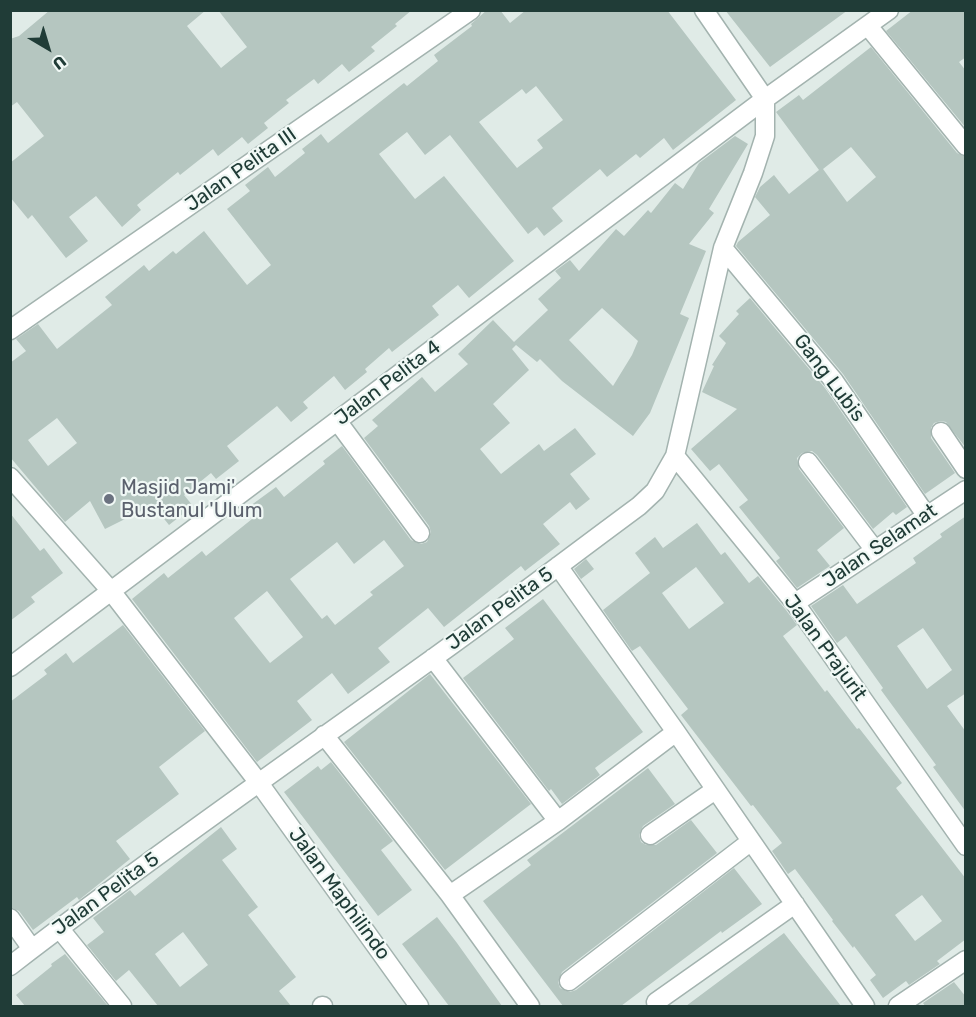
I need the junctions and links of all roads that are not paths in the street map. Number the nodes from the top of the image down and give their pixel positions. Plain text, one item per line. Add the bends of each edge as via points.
1 (471, 10) edge
2 (704, 10) edge
3 (889, 10) edge
4 (868, 26) junction
5 (765, 99) junction
6 (966, 146) edge
7 (723, 248) junction
8 (10, 330) edge
9 (338, 422) junction
10 (941, 432) dead end
11 (675, 456) junction
12 (808, 462) dead end
13 (966, 469) edge
14 (10, 477) edge
15 (966, 490) edge
16 (926, 515) junction
17 (420, 533) dead end
18 (874, 549) junction
19 (558, 566) junction
20 (111, 591) junction
21 (795, 603) junction
22 (433, 658) junction
23 (10, 667) edge
24 (676, 732) junction
25 (324, 735) junction
26 (259, 783) junction
27 (715, 790) junction
28 (558, 821) junction
29 (650, 835) dead end
30 (750, 842) junction
31 (966, 846) edge
32 (450, 895) junction
33 (795, 904) junction
34 (10, 918) edge
35 (59, 928) junction
36 (32, 949) junction
37 (966, 960) edge
38 (10, 966) edge
39 (569, 981) dead end
40 (656, 1002) dead end
41 (122, 1006) edge
42 (419, 1006) edge
43 (530, 1006) edge
44 (865, 1006) edge
45 (898, 1006) edge

1 - 8 street, Jalan Pelita III
2 - 5 street
3 - 4 street, Jalan Pelita 4
4 - 5 street, Jalan Pelita 4
4 - 6 street
5 - 7 street, Jalan Pelita 5 via 765,136
5 - 9 street, Jalan Pelita 4
7 - 11 street, Jalan Pelita 5
7 - 16 street, Gang Lubis via 834,381
9 - 17 street
9 - 20 street, Jalan Pelita 4
10 - 13 street
11 - 19 street, Jalan Pelita 5 via 649,497
11 - 21 street, Jalan Prajurit
12 - 18 street
14 - 20 street, Jalan Maphilindo
15 - 16 street, Jalan Selamat
16 - 18 street, Jalan Selamat
18 - 21 street, Jalan Selamat
19 - 22 street, Jalan Pelita 5
19 - 24 street
20 - 23 street, Jalan Pelita 4
20 - 26 street, Jalan Maphilindo
21 - 31 street, Jalan Prajurit
22 - 25 street, Jalan Pelita 5
22 - 28 street
24 - 27 street
24 - 28 street
25 - 26 street, Jalan Pelita 5
25 - 32 street
26 - 35 street, Jalan Pelita 5
26 - 42 street, Jalan Maphilindo
27 - 29 street
27 - 30 street
28 - 32 street
30 - 33 street
30 - 39 street
32 - 43 street
33 - 40 street
33 - 44 street
34 - 36 street
35 - 36 street, Jalan Pelita 5
35 - 41 street
36 - 38 street, Jalan Pelita 5
37 - 45 street

